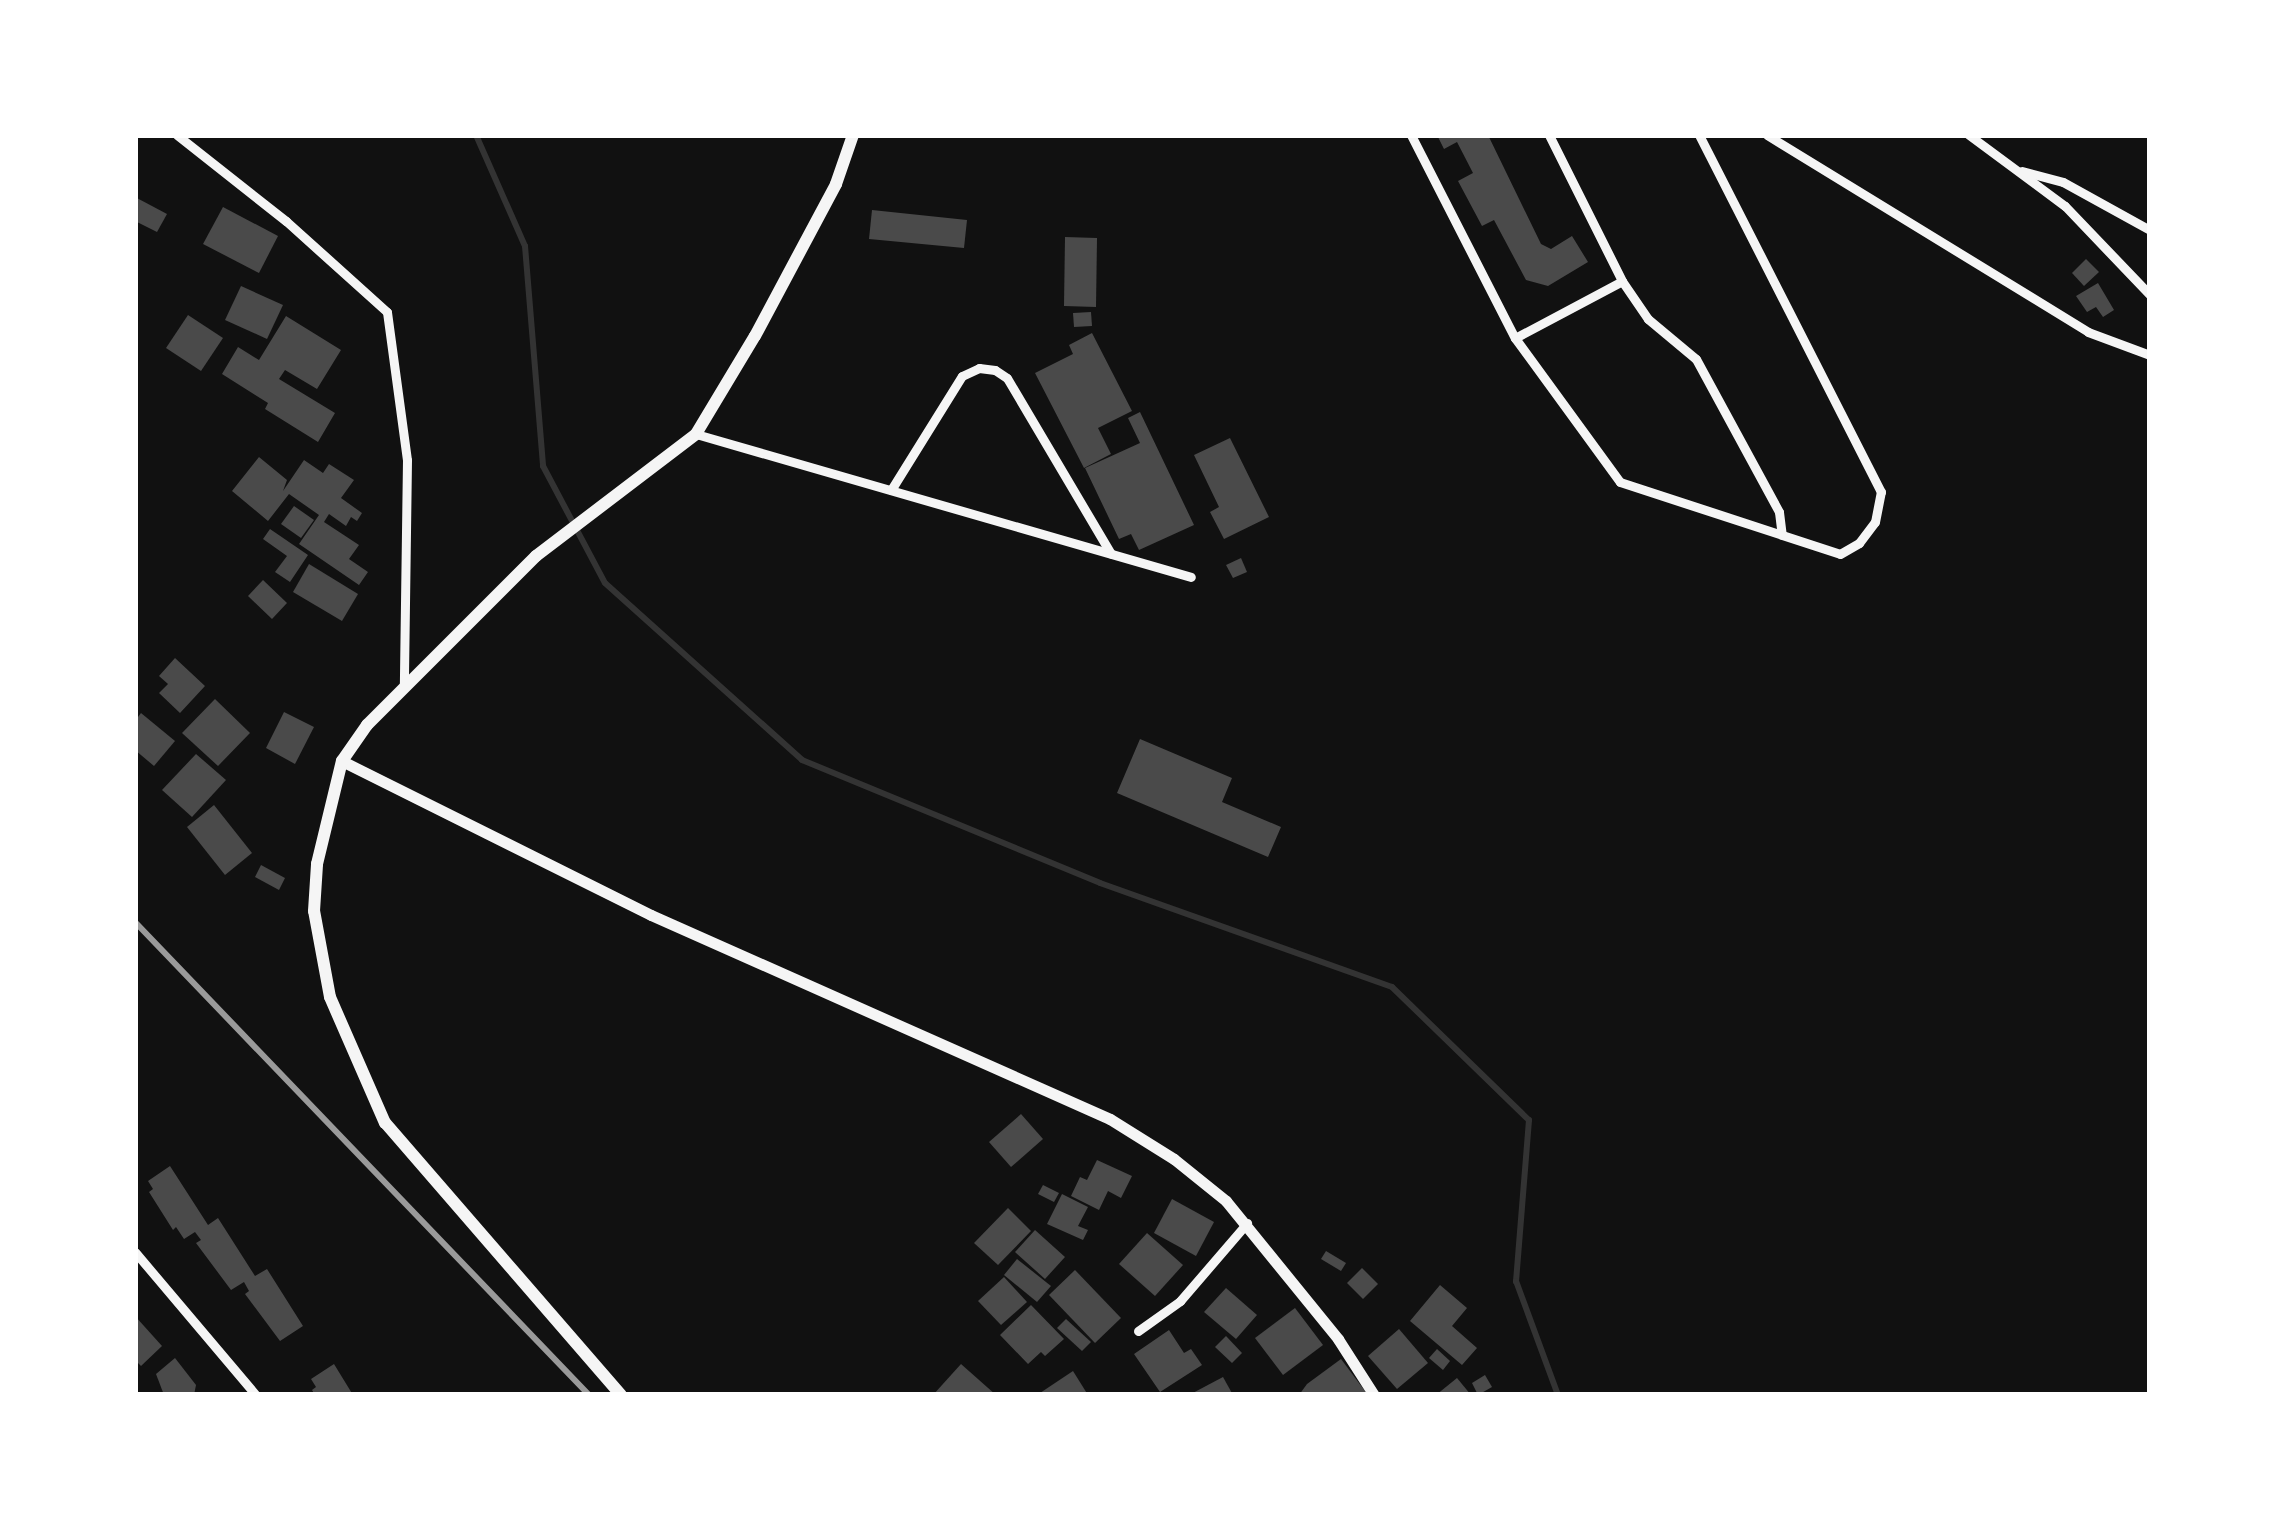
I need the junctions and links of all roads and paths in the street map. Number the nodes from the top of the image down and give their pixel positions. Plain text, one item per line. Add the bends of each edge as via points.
1 (177, 135) edge
2 (853, 135) edge
3 (1411, 135) edge
4 (1549, 135) edge
5 (1699, 135) edge
6 (1767, 135) edge
7 (1968, 135) edge
8 (2016, 170) junction
9 (2150, 230) edge
10 (1622, 281) junction
11 (2150, 295) edge
12 (1515, 338) junction
13 (2150, 355) edge
14 (696, 434) junction
15 (891, 490) junction
16 (1782, 535) junction
17 (1112, 554) junction
18 (1192, 576) dead end
19 (404, 686) junction
20 (342, 761) junction
21 (1247, 1223) junction
22 (135, 1252) edge
23 (1138, 1331) dead end
24 (256, 1395) edge
25 (621, 1395) edge
26 (1374, 1395) edge

1 - 19 street via 388,312 407,460
2 - 14 main road via 836,184
3 - 12 street
4 - 10 street
5 - 16 street via 1881,492 1875,522 1860,543 1840,554
6 - 13 street via 2088,332
7 - 8 street
8 - 9 street via 2063,182
8 - 11 street via 2065,206
10 - 12 street
10 - 16 street via 1648,319 1696,358 1779,512
12 - 16 street via 1620,482
14 - 15 street
14 - 19 main road via 536,556
15 - 17 street
15 - 17 street via 962,376 996,370 1007,378
17 - 18 street
19 - 20 main road
20 - 21 street via 652,915 1110,1119 1174,1159
20 - 25 main road via 328,808 314,911 330,997 356,1063 385,1124
21 - 23 street via 1180,1301
21 - 26 street
22 - 24 street

